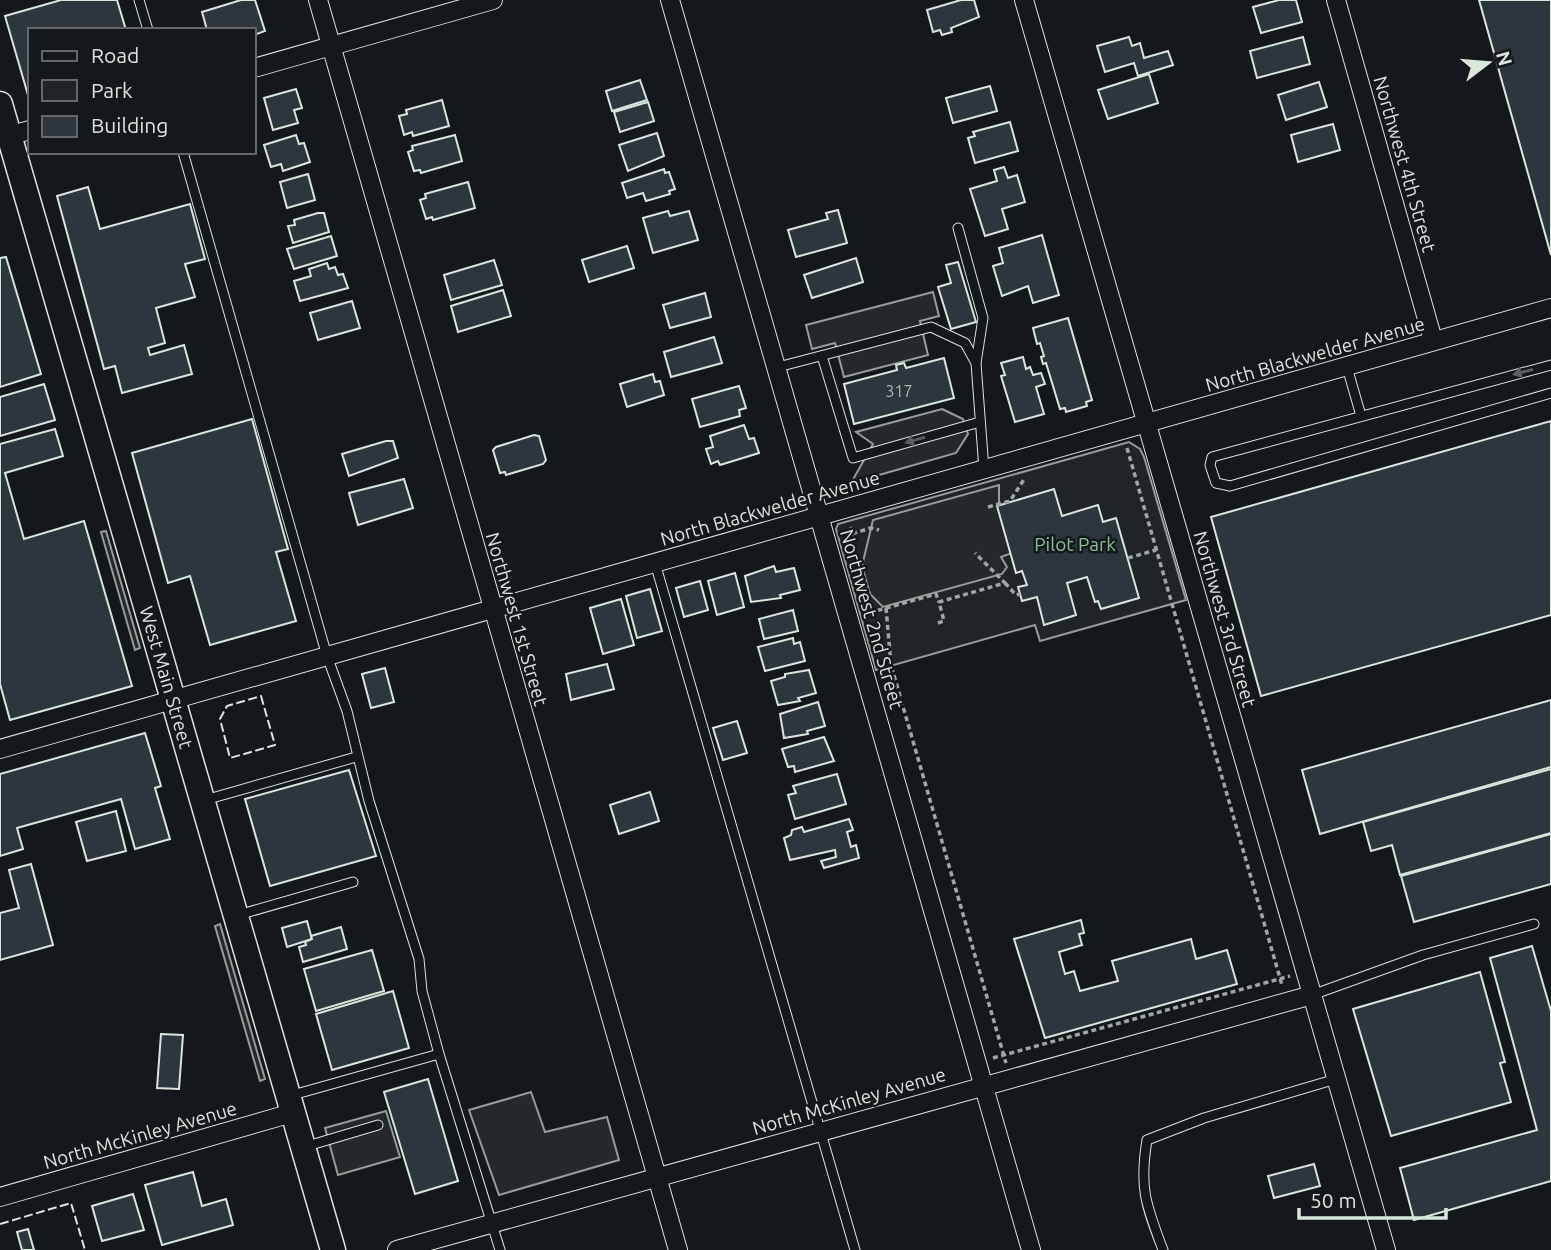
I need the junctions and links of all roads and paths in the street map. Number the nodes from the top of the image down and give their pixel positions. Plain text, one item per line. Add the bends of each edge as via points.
1 (139, 0) edge
2 (317, 0) edge
3 (493, 0) edge
4 (670, 0) edge
5 (1024, 0) edge
6 (1336, 0) edge
7 (147, 28) edge
8 (331, 46) junction
9 (256, 67) edge
10 (0, 104) edge
11 (13, 135) edge
12 (184, 154) edge
13 (958, 228) dead end
14 (1551, 308) edge
15 (1433, 340) junction
16 (822, 356) junction
17 (976, 363) junction
18 (1551, 365) edge
19 (778, 368) junction
20 (1347, 368) junction
21 (1551, 393) edge
22 (1362, 416) junction
23 (980, 422) junction
24 (1146, 425) junction
25 (1125, 440) junction
26 (1114, 452) dead end
27 (984, 470) junction
28 (1026, 478) dead end
29 (988, 507) dead end
30 (845, 508) junction
31 (821, 515) junction
32 (879, 530) dead end
33 (853, 533) junction
34 (828, 540) junction
35 (1156, 550) junction
36 (975, 553) dead end
37 (1128, 558) dead end
38 (655, 563) junction
39 (1005, 583) junction
40 (1020, 594) dead end
41 (939, 602) junction
42 (886, 608) junction
43 (492, 610) junction
44 (938, 623) dead end
45 (327, 656) junction
46 (174, 699) junction
47 (0, 749) edge
48 (356, 757) junction
49 (203, 801) junction
50 (353, 882) dead end
51 (236, 916) junction
52 (1534, 924) dead end
53 (1305, 971) junction
54 (1280, 978) junction
55 (1312, 995) junction
56 (1287, 1002) junction
57 (439, 1054) junction
58 (1003, 1055) junction
59 (977, 1062) junction
60 (1010, 1078) junction
61 (1336, 1079) junction
62 (983, 1085) junction
63 (290, 1105) junction
64 (378, 1125) dead end
65 (820, 1131) junction
66 (302, 1147) junction
67 (657, 1177) junction
68 (0, 1197) edge
69 (492, 1223) junction
70 (333, 1250) edge
71 (397, 1250) edge
72 (500, 1250) edge
73 (678, 1250) edge
74 (855, 1250) edge
75 (1031, 1250) edge
76 (1163, 1250) edge
77 (1385, 1250) edge

1 - 7 lane
2 - 8 street, Northwest 1st Street
3 - 8 street
4 - 19 street, Northwest 2nd Street
5 - 24 street, Northwest 3rd Street
6 - 15 street, Northwest 4th Street
8 - 9 street
8 - 43 street, Northwest 1st Street
10 - 11 main road, West Main Street
11 - 46 main road, West Main Street
12 - 45 lane
13 - 17 lane via 983,318
14 - 15 street, North Blackwelder Avenue
15 - 20 street, North Blackwelder Avenue
16 - 17 lane via 931,327 965,343
16 - 19 lane
23 -> 16 lane via 853,458
17 - 23 lane
18 -> 22 lane
19 - 31 street, Northwest 2nd Street
20 - 22 lane
20 - 24 street, North Blackwelder Avenue
21 - 22 lane via 1230,486 1216,483 1212,457
23 - 27 lane
24 - 25 street, North Blackwelder Avenue
24 - 53 street, Northwest 3rd Street
25 - 26 path
25 - 27 street, North Blackwelder Avenue
25 - 35 path
27 - 30 street, North Blackwelder Avenue
28 - 29 path via 1010,501
30 - 31 street, North Blackwelder Avenue
30 - 33 path
31 - 34 street, Northwest 2nd Street
31 - 38 street, North Blackwelder Avenue
32 - 33 path
33 - 34 path
33 - 42 path via 872,612
34 - 59 street, Northwest 2nd Street
35 - 37 path
35 - 54 path
36 - 39 path
38 - 43 street, North Blackwelder Avenue
38 - 65 lane
39 - 40 path
39 - 41 path
41 - 42 path via 936,594
41 - 44 path via 944,621
42 - 58 path via 891,665
43 - 45 street, North Blackwelder Avenue
43 - 67 street, Northwest 1st Street
45 - 46 street, North Blackwelder Avenue
45 - 48 lane via 347,711
46 - 47 street, North Blackwelder Avenue
46 - 49 main road, West Main Street
48 - 49 lane
48 - 57 lane via 419,959 422,991
49 - 51 main road, West Main Street
50 - 51 lane
51 - 63 main road, West Main Street
52 - 55 lane via 1423,955
53 - 54 path
53 - 55 street, Northwest 3rd Street
54 - 56 path
54 - 58 path
55 - 56 street, North McKinley Avenue
55 - 61 street, Northwest 3rd Street
56 - 60 street, North McKinley Avenue
57 - 63 lane
57 - 69 lane
58 - 59 path
58 - 60 path
59 - 62 street, Northwest 2nd Street
60 - 62 street, North McKinley Avenue
61 - 76 lane via 1147,1140 1141,1177
61 - 77 street, Northwest 3rd Street
62 - 65 street, North McKinley Avenue
62 - 75 street, Northwest 2nd Street
63 - 66 main road, West Main Street
63 - 68 street, North McKinley Avenue
64 - 66 lane
65 - 67 street, North McKinley Avenue
65 - 74 lane
66 - 70 main road, West Main Street
67 - 69 street, North McKinley Avenue
67 - 73 street, Northwest 1st Street
69 - 71 street, North McKinley Avenue
69 - 72 lane

